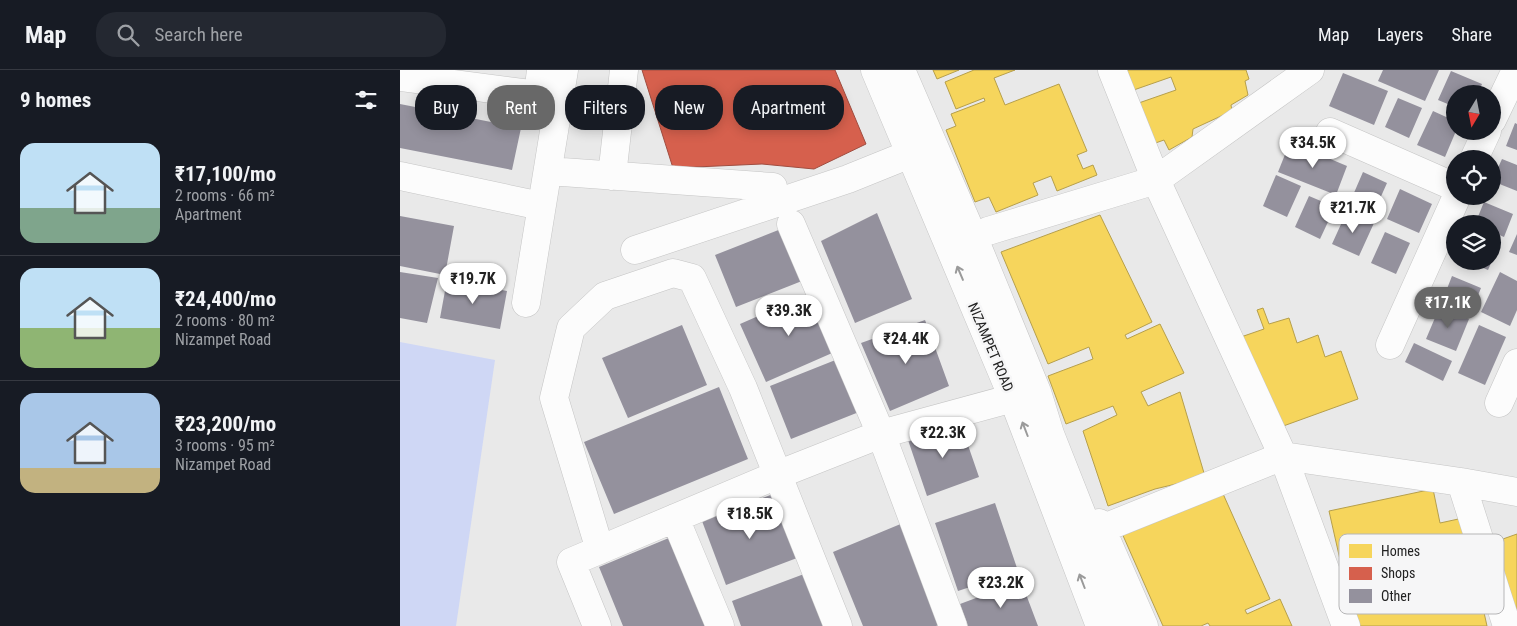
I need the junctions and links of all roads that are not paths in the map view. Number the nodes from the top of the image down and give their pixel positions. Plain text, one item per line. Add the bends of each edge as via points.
1 (541, 70) edge
2 (564, 70) edge
3 (624, 70) edge
4 (875, 70) edge
5 (901, 70) edge
6 (914, 70) edge
7 (1112, 70) edge
8 (1310, 70) edge
9 (1515, 71) edge
10 (400, 77) edge
11 (1501, 101) edge
12 (1330, 132) dead end
13 (910, 154) junction
14 (548, 171) junction
15 (400, 176) edge
16 (612, 176) junction
17 (1156, 180) junction
18 (1446, 183) edge
19 (774, 187) dead end
20 (1453, 205) edge
21 (541, 206) junction
22 (791, 224) dead end
23 (978, 235) junction
24 (635, 250) dead end
25 (526, 303) dead end
26 (1390, 345) dead end
27 (1517, 363) edge
28 (1025, 395) junction
29 (1499, 403) dead end
30 (881, 434) junction
31 (1282, 456) junction
32 (777, 475) junction
33 (1461, 482) junction
34 (1517, 492) edge
35 (675, 518) junction
36 (1095, 531) junction
37 (1478, 534) edge
38 (600, 550) junction
39 (1339, 607) edge
40 (1341, 614) edge
41 (1503, 614) edge
42 (597, 626) edge
43 (720, 626) edge
44 (838, 626) edge
45 (953, 626) edge
46 (1100, 626) edge
47 (1126, 626) edge
48 (1144, 626) edge
49 (1346, 626) edge
50 (1507, 626) edge

1 - 10 street via 538,95
2 - 14 street
3 - 16 street
4 - 13 street, NIZAMPET ROAD
5 - 23 street, NIZAMPET ROAD
6 - 23 street
7 - 17 street
8 - 17 street
9 - 11 street
12 - 18 street
13 - 24 street via 848,180
28 -> 13 street, NIZAMPET ROAD
14 - 16 street
14 - 21 street
15 - 21 street
16 - 19 street
17 - 23 street
17 - 31 street
20 - 26 street
21 - 25 street
22 - 30 street
23 - 28 street, NIZAMPET ROAD
23 - 36 street
27 - 29 street
28 - 30 street
28 - 36 street, NIZAMPET ROAD via 1050,434
46 -> 28 street, NIZAMPET ROAD
30 - 32 street
30 - 45 street
31 - 33 street
31 - 36 street
31 - 39 street
32 - 35 street
32 - 38 street via 743,388 692,278 673,273 605,296 570,328 554,398
32 - 44 street
33 - 34 street
33 - 37 street
35 - 38 street
35 - 43 street
36 - 47 street, NIZAMPET ROAD
36 - 48 street
38 - 42 street via 571,562
40 - 49 street
41 - 50 street

